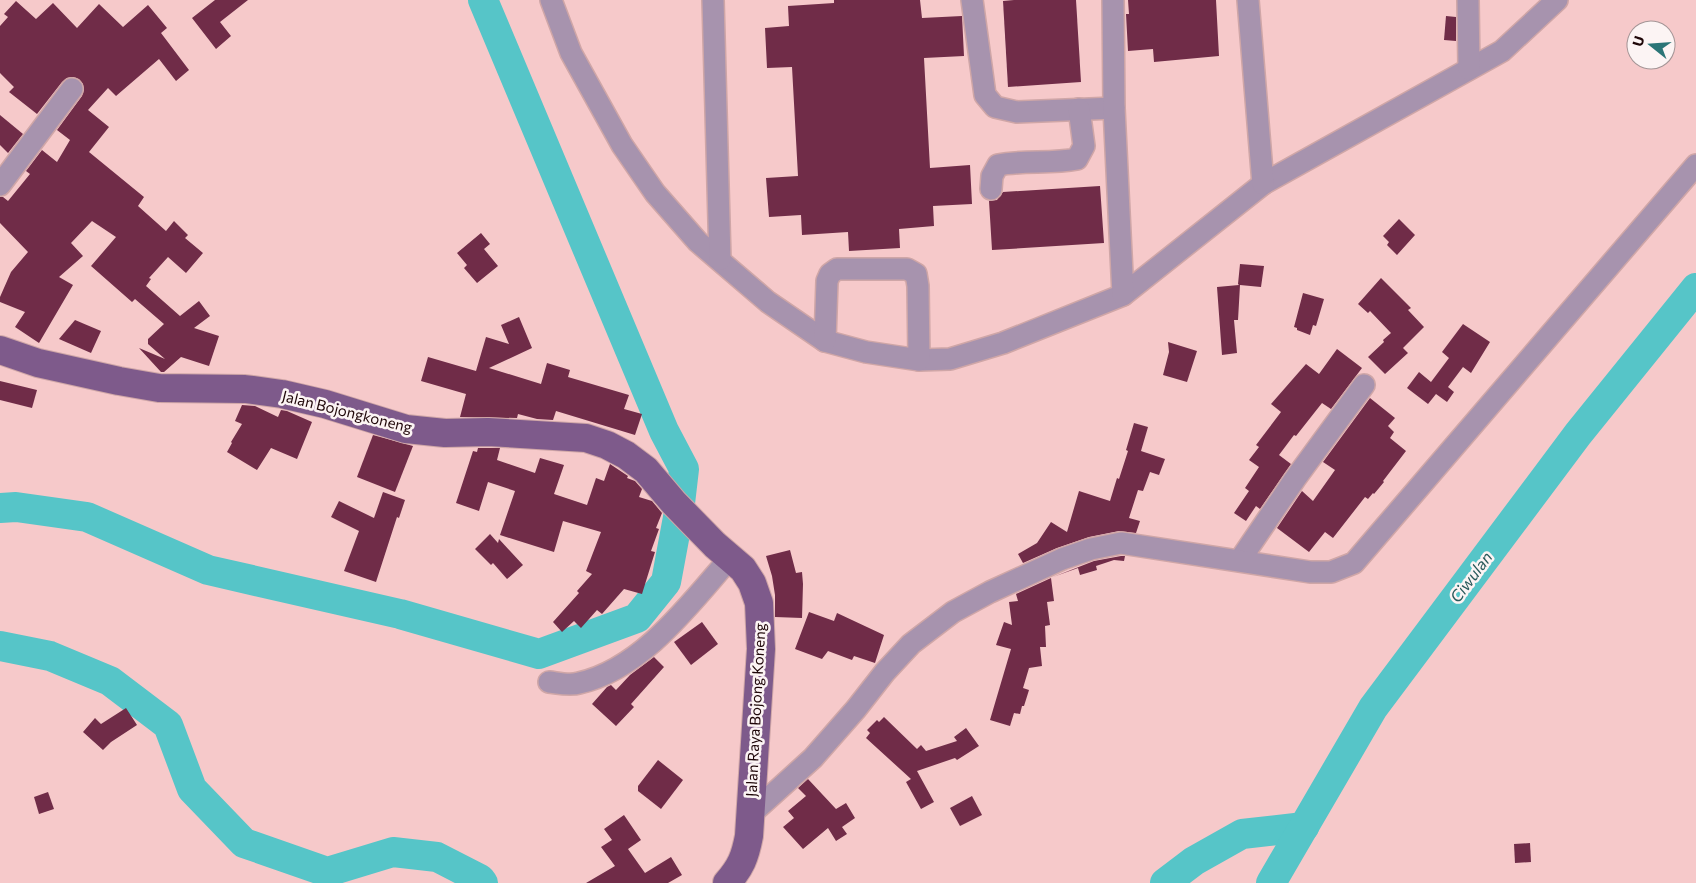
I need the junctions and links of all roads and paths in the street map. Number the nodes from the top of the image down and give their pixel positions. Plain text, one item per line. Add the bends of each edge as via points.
1 (551, 0) edge
2 (713, 0) edge
3 (972, 0) edge
4 (1112, 0) edge
5 (1248, 0) edge
6 (1468, 0) edge
7 (1557, 0) edge
8 (1469, 69) junction
9 (72, 89) dead end
10 (1114, 108) junction
11 (1080, 109) junction
12 (1696, 165) edge
13 (1262, 184) junction
14 (0, 185) edge
15 (991, 189) dead end
16 (720, 259) junction
17 (1123, 295) junction
18 (825, 341) junction
19 (0, 350) edge
20 (919, 360) junction
21 (1364, 385) dead end
22 (674, 503) joint
23 (723, 551) junction
24 (1240, 560) junction
25 (549, 682) dead end
26 (751, 814) junction
27 (727, 883) edge

1 - 16 street via 571,53 622,146 661,200 698,242
2 - 16 street
3 - 11 street via 984,95 996,107 1018,112
4 - 10 street
5 - 13 street
6 - 8 street
7 - 8 street via 1502,51
8 - 13 street
9 - 14 street
10 - 11 street
10 - 17 street
11 - 15 street via 1084,146 1077,159 998,165 992,176
12 - 24 street via 1354,563 1331,572 1310,572
13 - 17 street
16 - 18 street via 768,302
17 - 20 street via 1003,343 950,360
18 - 20 street via 866,352
18 - 20 street via 830,274 837,269 907,269 916,274 918,286
19 - 22 main road, Jalan Bojongkoneng via 38,363 159,388 245,389 282,394 406,429 586,438 626,455 646,470
21 - 24 street
22 - 23 main road, Jalan Raya Bojong Koneng
23 - 25 street via 688,606 648,646 602,676 578,684
23 - 26 main road, Jalan Raya Bojong Koneng via 743,569 759,603 761,649
24 - 26 street via 1121,543 1062,559 990,592 953,612 911,644 812,758
26 - 27 main road, Jalan Raya Bojong Koneng via 745,856 739,870

